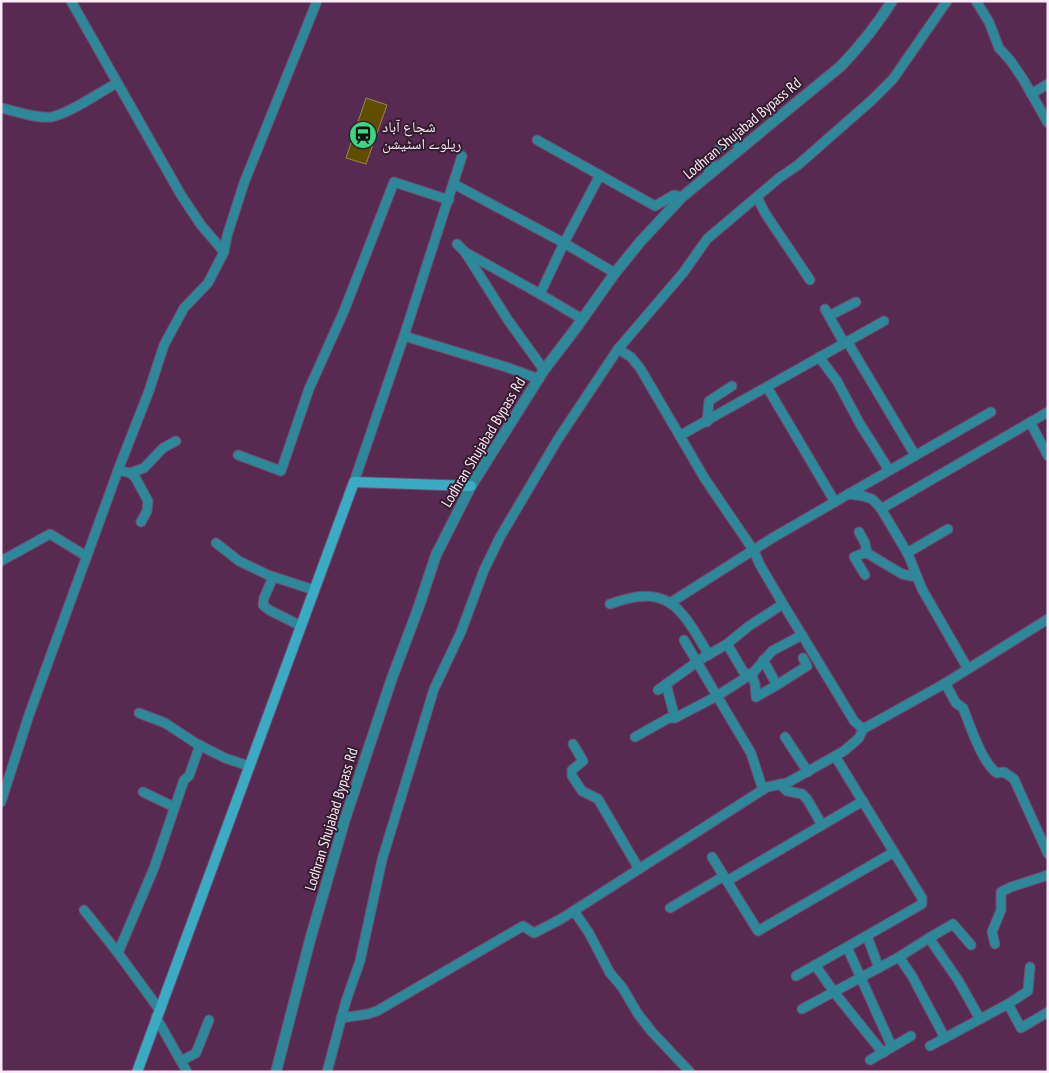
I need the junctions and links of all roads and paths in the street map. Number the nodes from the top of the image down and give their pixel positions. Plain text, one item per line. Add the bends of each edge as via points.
1 (71, 1) edge
2 (318, 1) edge
3 (892, 1) edge
4 (947, 1) edge
5 (976, 1) edge
6 (117, 82) junction
7 (1048, 84) edge
8 (1031, 94) junction
9 (1, 108) edge
10 (1048, 124) edge
11 (537, 140) dead end
12 (743, 147) junction
13 (462, 156) dead end
14 (600, 175) junction
15 (708, 175) junction
16 (454, 184) junction
17 (682, 197) junction
18 (757, 197) junction
19 (449, 200) junction
20 (564, 243) junction
21 (458, 244) dead end
22 (224, 252) junction
23 (464, 252) junction
24 (615, 273) junction
25 (810, 280) dead end
26 (540, 294) junction
27 (856, 302) dead end
28 (582, 319) junction
29 (884, 322) dead end
30 (404, 336) junction
31 (845, 342) junction
32 (618, 349) junction
33 (818, 357) junction
34 (542, 375) junction
35 (732, 386) dead end
36 (767, 387) junction
37 (991, 412) dead end
38 (1048, 412) edge
39 (706, 422) junction
40 (1030, 422) junction
41 (680, 435) junction
42 (176, 441) dead end
43 (238, 455) dead end
44 (915, 455) junction
45 (1048, 456) edge
46 (118, 470) junction
47 (889, 470) junction
48 (130, 473) junction
49 (354, 482) junction
50 (471, 486) junction
51 (848, 494) junction
52 (835, 502) junction
53 (881, 509) junction
54 (141, 522) dead end
55 (948, 529) dead end
56 (859, 532) dead end
57 (216, 543) dead end
58 (754, 551) junction
59 (867, 553) junction
60 (907, 553) junction
61 (86, 556) junction
62 (1, 561) edge
63 (865, 575) dead end
64 (273, 577) junction
65 (917, 577) junction
66 (314, 590) junction
67 (670, 602) junction
68 (610, 604) dead end
69 (783, 604) junction
70 (1048, 619) edge
71 (301, 626) junction
72 (802, 635) junction
73 (684, 640) dead end
74 (727, 644) junction
75 (709, 655) junction
76 (803, 658) dead end
77 (763, 660) junction
78 (698, 662) junction
79 (968, 669) junction
80 (749, 675) junction
81 (945, 683) junction
82 (777, 685) junction
83 (717, 696) junction
84 (139, 713) dead end
85 (675, 718) junction
86 (863, 729) junction
87 (634, 737) dead end
88 (785, 737) dead end
89 (573, 744) dead end
90 (200, 746) junction
91 (835, 756) junction
92 (249, 766) junction
93 (808, 772) junction
94 (780, 784) junction
95 (763, 790) junction
96 (143, 792) dead end
97 (2, 799) edge
98 (863, 801) junction
99 (174, 807) junction
100 (822, 825) junction
101 (894, 852) junction
102 (1048, 854) edge
103 (712, 857) dead end
104 (639, 869) junction
105 (1048, 875) edge
106 (726, 878) junction
107 (670, 908) dead end
108 (84, 910) dead end
109 (574, 911) junction
110 (867, 936) junction
111 (929, 938) junction
112 (995, 944) dead end
113 (971, 945) dead end
114 (848, 947) junction
115 (118, 953) junction
116 (899, 957) junction
117 (815, 965) junction
118 (1030, 967) dead end
119 (879, 968) junction
120 (796, 976) dead end
121 (861, 978) junction
122 (834, 992) junction
123 (1008, 1004) junction
124 (802, 1009) dead end
125 (1048, 1012) edge
126 (158, 1013) junction
127 (341, 1018) junction
128 (980, 1019) junction
129 (209, 1020) dead end
130 (911, 1036) dead end
131 (944, 1038) junction
132 (930, 1046) dead end
133 (892, 1048) junction
134 (883, 1053) junction
135 (870, 1060) dead end
136 (181, 1061) junction
137 (688, 1071) edge
138 (136, 1072) edge
139 (187, 1072) edge
140 (276, 1072) edge
141 (327, 1072) edge

1 - 6 street
2 - 22 street via 244,183
3 - 12 street, Lodhran Shujabad Bypass Rd via 872,31 840,66
4 - 18 street via 893,79 852,119
5 - 8 street via 999,48
6 - 9 street via 62,114 51,117
6 - 22 street via 181,195
7 - 8 street
8 - 10 street
11 - 14 street
12 - 15 street, Lodhran Shujabad Bypass Rd
12 - 15 street via 733,141 720,146 712,157
13 - 16 street
14 - 17 street via 655,206 674,195
14 - 20 street
15 - 17 street, Lodhran Shujabad Bypass Rd
16 - 19 street
16 - 20 street
17 - 24 street, Lodhran Shujabad Bypass Rd
18 - 25 street
18 - 32 street via 707,239 683,273
19 - 30 street
19 - 43 street via 394,182 344,311 309,389 281,471
20 - 24 street
20 - 26 street
21 - 23 street
22 - 46 street via 208,283 184,308 164,345
23 - 26 street
23 - 34 street
24 - 28 street, Lodhran Shujabad Bypass Rd
26 - 28 street
27 - 31 street via 827,313
28 - 34 street, Lodhran Shujabad Bypass Rd
29 - 31 street
30 - 34 street
30 - 49 street
31 - 33 street
31 - 44 street
32 - 41 street via 640,368
32 - 127 street via 558,439 500,537 434,689 382,860 360,962
33 - 36 street
33 - 47 street via 837,381
34 - 50 street, Lodhran Shujabad Bypass Rd
35 - 39 street via 709,401
36 - 39 street
36 - 52 street
37 - 44 street
38 - 40 street
39 - 41 street
40 - 45 street
40 - 53 street
41 - 58 street via 705,479
42 - 48 street via 163,448 144,468
44 - 47 street
46 - 48 street
46 - 61 street
47 - 51 street
48 - 54 street via 148,501
49 - 50 main road
49 - 66 main road
50 - 140 street, Lodhran Shujabad Bypass Rd via 436,555 345,819
51 - 52 street
51 - 53 street via 872,500
52 - 58 street
53 - 60 street
55 - 60 street
56 - 59 street
57 - 64 street via 239,561
58 - 67 street
58 - 69 street
59 - 63 street via 854,558
59 - 65 street via 902,574
60 - 65 street
61 - 62 street via 50,534
61 - 97 street via 28,716
64 - 66 street
64 - 71 street via 263,605
65 - 79 street
66 - 71 main road
67 - 68 street via 661,597 646,597 625,598
67 - 75 street via 678,607
69 - 72 street
69 - 74 street
70 - 79 street
71 - 92 main road
72 - 77 street
72 - 86 street via 854,721
73 - 78 street
74 - 75 street
74 - 80 street
75 - 78 street
76 - 82 street via 808,666
77 - 80 street
77 - 82 street
78 - 83 street
78 - 85 street via 662,687
79 - 81 street
80 - 82 street via 755,684 756,697
80 - 83 street
81 - 86 street
81 - 102 street via 956,703 963,708 992,770 1004,772 1014,779
83 - 85 street
83 - 95 street via 751,754
84 - 90 street via 165,723
85 - 87 street via 669,718
86 - 91 street via 859,738
88 - 93 street
89 - 104 street via 583,761 572,770 572,776 582,791 598,799
90 - 92 street
90 - 99 street
91 - 93 street
91 - 98 street
92 - 126 main road
93 - 94 street
94 - 95 street
94 - 100 street via 787,791 802,794 808,799
95 - 104 street
96 - 99 street
98 - 100 street
98 - 101 street
99 - 115 street via 154,868
100 - 106 street
101 - 106 street via 758,931
101 - 110 street via 922,898 922,904
103 - 106 street
104 - 109 street
105 - 112 street via 1001,892 1001,910 992,932
106 - 107 street
108 - 115 street
109 - 127 street via 534,933 524,926 377,1011
109 - 137 street via 638,1014
110 - 114 street
110 - 119 street
111 - 113 street via 954,924
111 - 116 street
111 - 128 street
114 - 117 street
114 - 121 street
115 - 126 street
116 - 119 street
116 - 131 street
117 - 120 street
117 - 122 street
118 - 123 street via 1028,991
119 - 121 street
121 - 122 street
121 - 133 street
122 - 124 street
122 - 134 street
123 - 125 street via 1021,1028
123 - 128 street
126 - 136 street
126 - 138 main road
127 - 141 street
128 - 131 street
129 - 136 street via 196,1054
130 - 133 street
131 - 132 street
133 - 134 street
134 - 135 street
136 - 139 street

